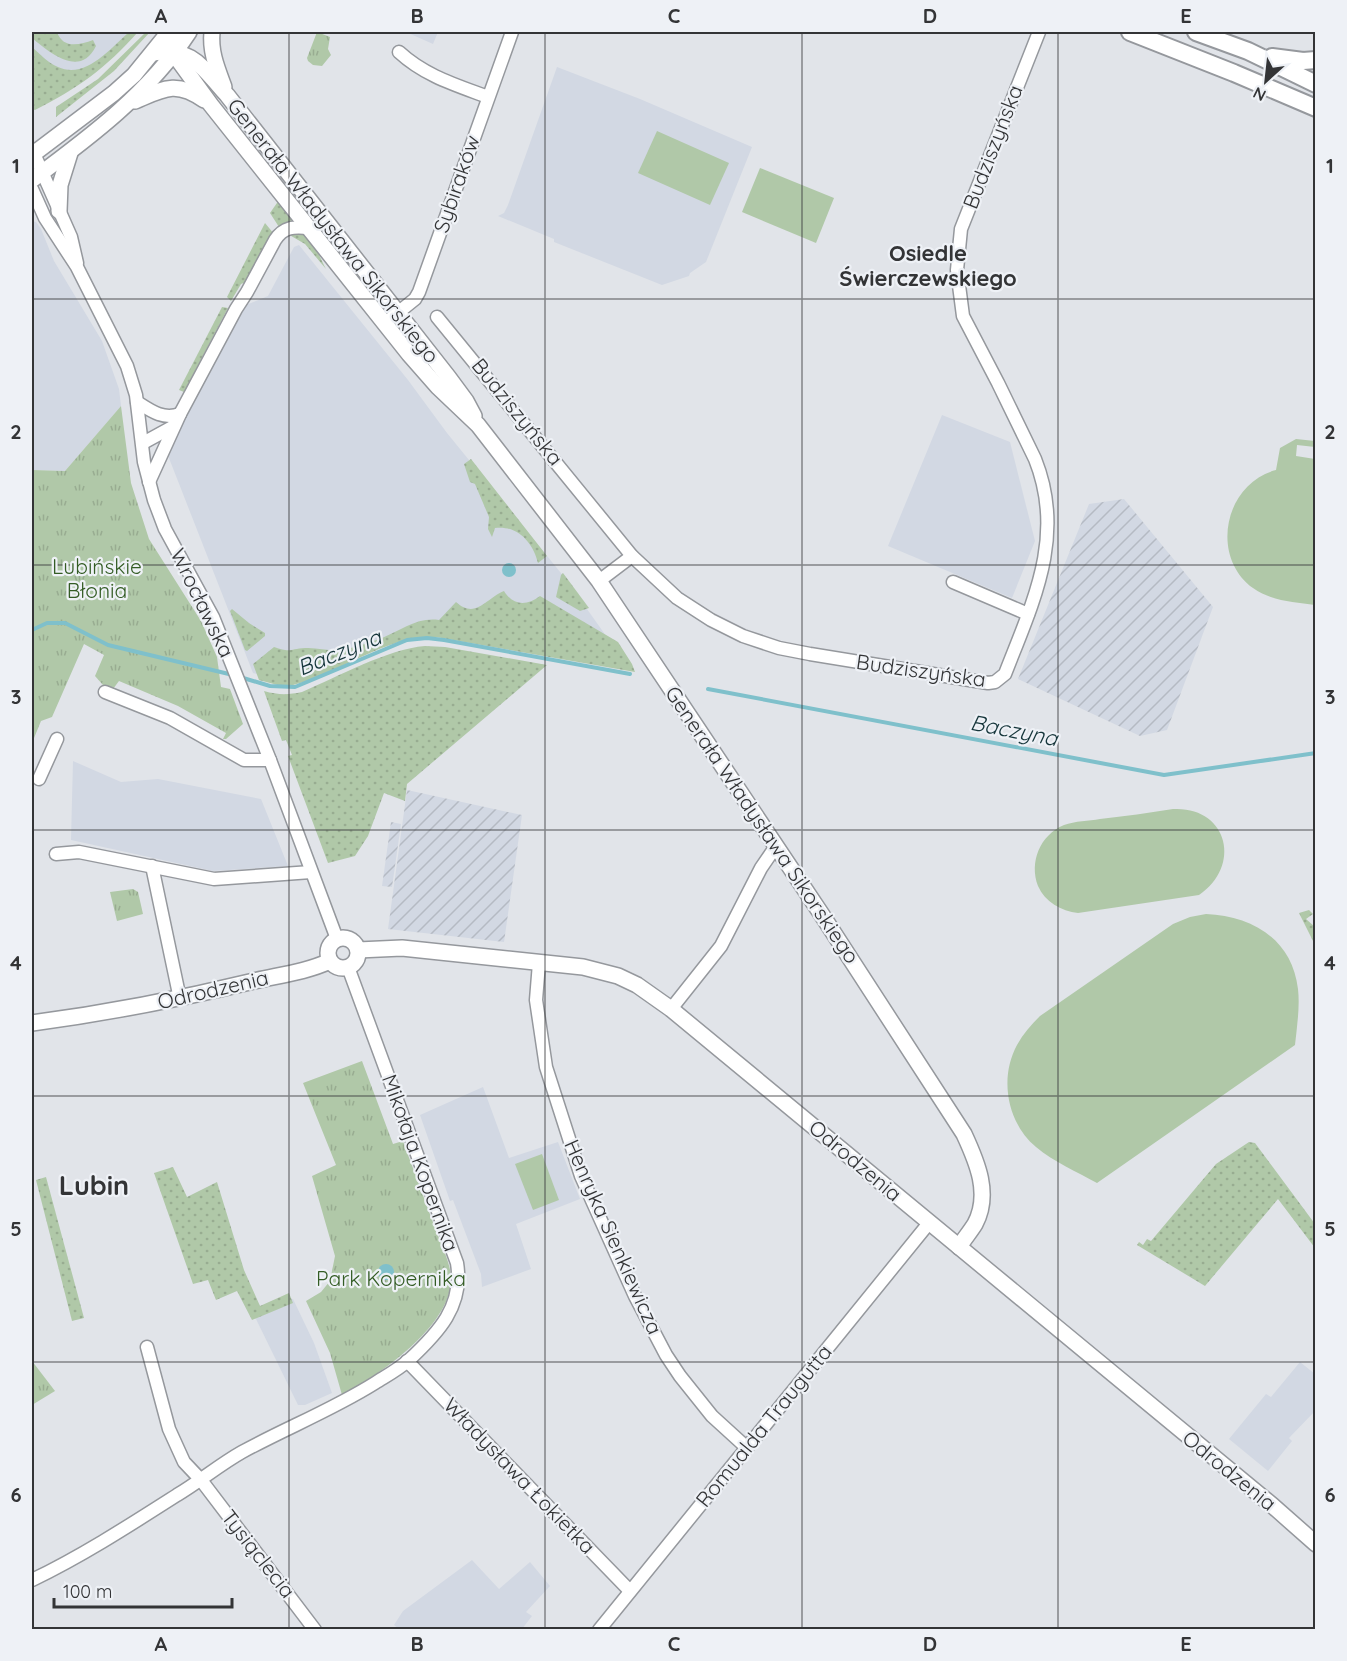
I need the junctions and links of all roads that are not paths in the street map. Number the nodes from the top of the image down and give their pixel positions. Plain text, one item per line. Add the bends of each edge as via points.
1 (169, 32) edge
2 (175, 32) edge
3 (189, 32) edge
4 (212, 32) edge
5 (512, 32) edge
6 (1130, 32) edge
7 (1196, 32) edge
8 (1036, 33) edge
9 (175, 51) junction
10 (1248, 51) junction
11 (399, 52) dead end
12 (153, 53) junction
13 (1316, 60) edge
14 (1316, 84) edge
15 (227, 95) junction
16 (488, 97) junction
17 (127, 104) junction
18 (211, 105) junction
19 (1316, 108) edge
20 (32, 152) edge
21 (70, 153) junction
22 (37, 176) edge
23 (32, 189) edge
24 (59, 211) junction
25 (309, 228) junction
26 (77, 267) junction
27 (398, 314) junction
28 (437, 317) dead end
29 (384, 324) junction
30 (137, 402) junction
31 (178, 420) junction
32 (478, 425) junction
33 (143, 443) junction
34 (149, 483) junction
35 (632, 556) junction
36 (599, 581) junction
37 (953, 582) dead end
38 (1028, 614) junction
39 (105, 692) dead end
40 (57, 739) dead end
41 (270, 760) junction
42 (39, 779) dead end
43 (776, 846) junction
44 (56, 854) dead end
45 (152, 866) junction
46 (311, 872) junction
47 (337, 939) junction
48 (358, 950) junction
49 (330, 960) junction
50 (539, 963) junction
51 (348, 967) junction
52 (180, 999) junction
53 (671, 1009) junction
54 (32, 1023) edge
55 (929, 1223) junction
56 (959, 1247) junction
57 (147, 1347) dead end
58 (407, 1362) junction
59 (746, 1447) junction
60 (201, 1480) junction
61 (1290, 1520) junction
62 (1316, 1534) edge
63 (1316, 1544) edge
64 (32, 1580) edge
65 (630, 1591) junction
66 (315, 1629) edge
67 (599, 1629) edge

1 - 12 street
2 - 9 street
3 - 9 street
4 - 15 street via 214,61
5 - 16 street, Sybiraków
6 - 19 main road
7 - 10 main road
8 - 38 street, Budziszyńska via 961,229 957,270 963,316 1031,450 1046,499 1048,540
9 - 12 street
9 - 15 street, Generała Władysława Sikorskiego via 190,57
9 - 17 street
9 - 18 street, Generała Władysława Sikorskiego
10 - 13 main road via 1282,59
10 - 14 main road
11 - 16 street via 424,72
12 - 20 street via 114,93
15 - 27 street, Generała Władysława Sikorskiego
16 - 27 street, Sybiraków via 419,292
17 - 18 street via 174,87 189,90
17 - 21 street
18 - 25 street, Generała Władysława Sikorskiego
20 - 22 street, Wrocławska
21 - 22 street
21 - 24 street via 60,185
22 - 24 street, Wrocławska
23 - 26 street, Wrocławska via 45,218
24 - 26 street, Wrocławska via 71,237
25 - 29 street, Generała Władysława Sikorskiego
25 - 31 street via 288,228 279,233
26 - 30 street, Wrocławska via 114,337
27 - 29 street, Sybiraków
27 - 32 street, Generała Władysława Sikorskiego via 466,401
28 - 35 street, Budziszyńska
29 - 32 street, Generała Władysława Sikorskiego via 438,387
30 - 31 street
30 - 33 street, Wrocławska
31 - 33 street via 167,431
31 - 34 street
32 - 36 street, Generała Władysława Sikorskiego
33 - 34 street, Wrocławska
34 - 41 street, Wrocławska via 163,523 213,617
35 - 36 street
35 - 38 street, Budziszyńska via 677,598 711,620 771,646 988,683 1005,674
36 - 43 street, Generała Władysława Sikorskiego
37 - 38 street
39 - 41 street via 170,718 244,760
40 - 42 street
41 - 46 street, Wrocławska
43 - 53 street via 721,946
43 - 56 street, Generała Władysława Sikorskiego via 964,1134 975,1157 981,1178 981,1208
44 - 45 street via 79,852
45 - 46 street via 214,879
45 - 52 street
46 - 47 street, Wrocławska
47 - 48 street via 352,941
47 - 49 street via 328,950
48 - 50 street, Odrodzenia via 402,948
48 - 51 street via 356,960
49 - 51 street via 335,966
49 - 52 street, Odrodzenia via 308,970
50 - 53 street, Odrodzenia via 584,967 618,976
50 - 59 street, Henryka Sienkiewicza via 536,1000 546,1067 581,1176 634,1296 666,1355 712,1416
51 - 58 street, Mikołaja Kopernika via 458,1263 454,1305
52 - 54 street, Odrodzenia
53 - 55 street, Odrodzenia
55 - 56 street, Odrodzenia
55 - 59 street, Romualda Traugutta
56 - 61 street, Odrodzenia
57 - 60 street, Tysiąclecia via 170,1429 184,1462
58 - 60 street, Mikołaja Kopernika via 339,1403 241,1453
58 - 65 street, Władysława Łokietka
59 - 65 street, Romualda Traugutta
60 - 64 street, Mikołaja Kopernika
60 - 66 street, Tysiąclecia
61 - 62 street, Odrodzenia
61 - 63 street, Odrodzenia
65 - 67 street, Romualda Traugutta

